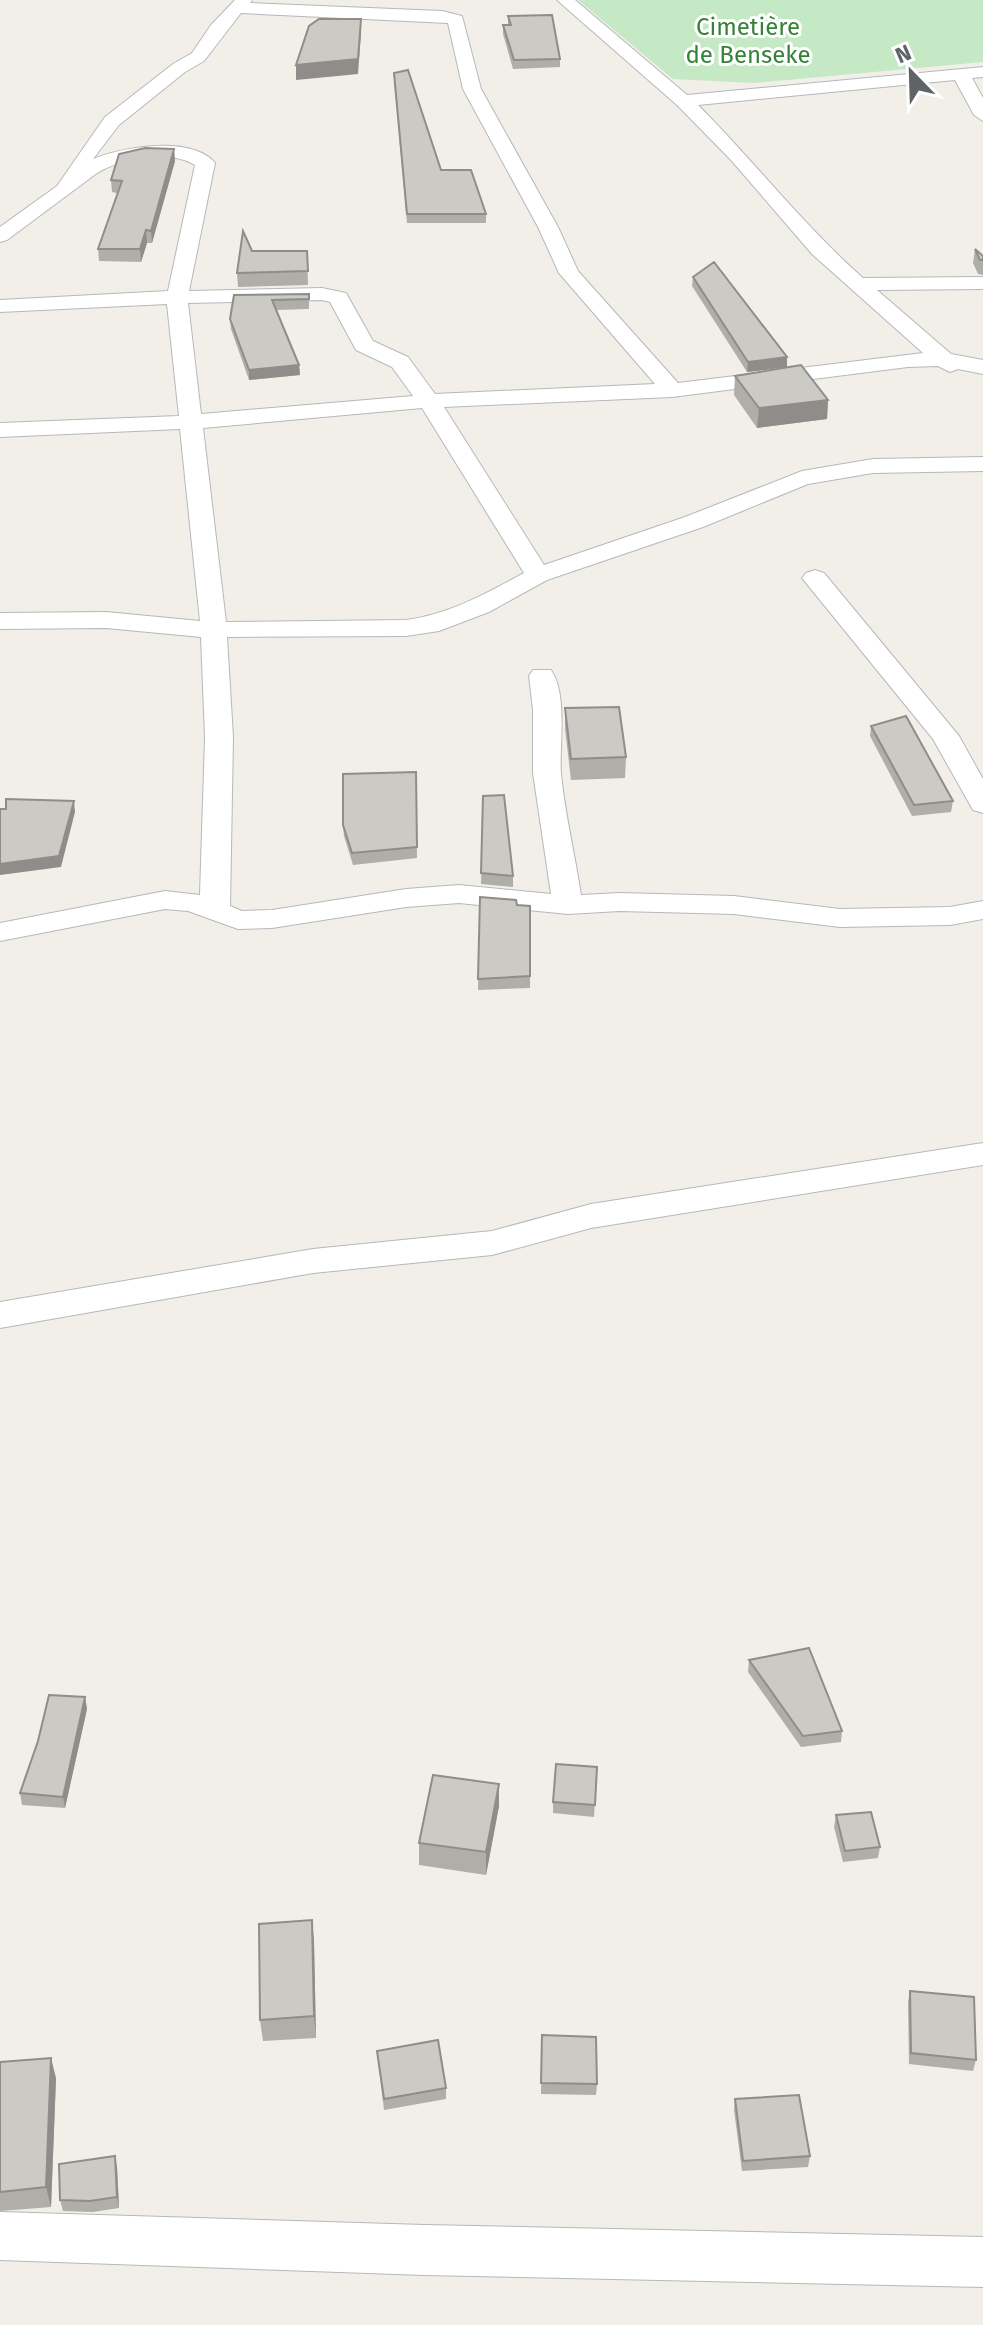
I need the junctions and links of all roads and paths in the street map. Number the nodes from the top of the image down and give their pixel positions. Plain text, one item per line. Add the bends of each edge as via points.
1 (565, 0) edge
2 (240, 4) edge
3 (983, 72) edge
4 (961, 74) junction
5 (683, 101) junction
6 (983, 115) edge
7 (64, 190) junction
8 (0, 236) edge
9 (983, 283) edge
10 (857, 284) junction
11 (177, 298) junction
12 (0, 306) edge
13 (941, 359) junction
14 (983, 367) edge
15 (983, 389) edge
16 (672, 390) junction
17 (429, 401) junction
18 (190, 422) junction
19 (0, 430) edge
20 (983, 464) edge
21 (538, 575) junction
22 (815, 578) dead end
23 (0, 621) edge
24 (214, 630) junction
25 (542, 676) dead end
26 (983, 804) edge
27 (568, 905) junction
28 (983, 910) edge
29 (215, 912) junction
30 (0, 932) edge
31 (983, 1154) edge
32 (0, 1315) edge
33 (0, 2236) edge
34 (983, 2262) edge

1 - 5 street
2 - 7 street via 198,57 112,121
2 - 16 street via 456,20 472,89 569,273
3 - 4 street
4 - 5 street
4 - 6 street
5 - 10 street via 819,250
7 - 8 street
7 - 11 street via 93,166 118,157 164,152 200,158 205,163
9 - 10 street
10 - 13 street
11 - 12 street
11 - 17 street via 332,295 364,345 400,362
11 - 18 street
13 - 14 street
13 - 15 street
13 - 16 street
16 - 17 street
17 - 18 street
17 - 21 street
18 - 19 street
18 - 24 street
20 - 21 street via 873,466 802,478 694,522
21 - 24 street via 439,623
22 - 26 street via 945,736
23 - 24 street via 106,620
24 - 29 street via 219,737
25 - 27 street via 547,773
27 - 28 street via 695,902 840,918 950,916
27 - 29 street via 459,894 272,919 238,920
29 - 30 street via 193,902 165,900
31 - 32 street via 591,1216 492,1243 313,1261
33 - 34 street

